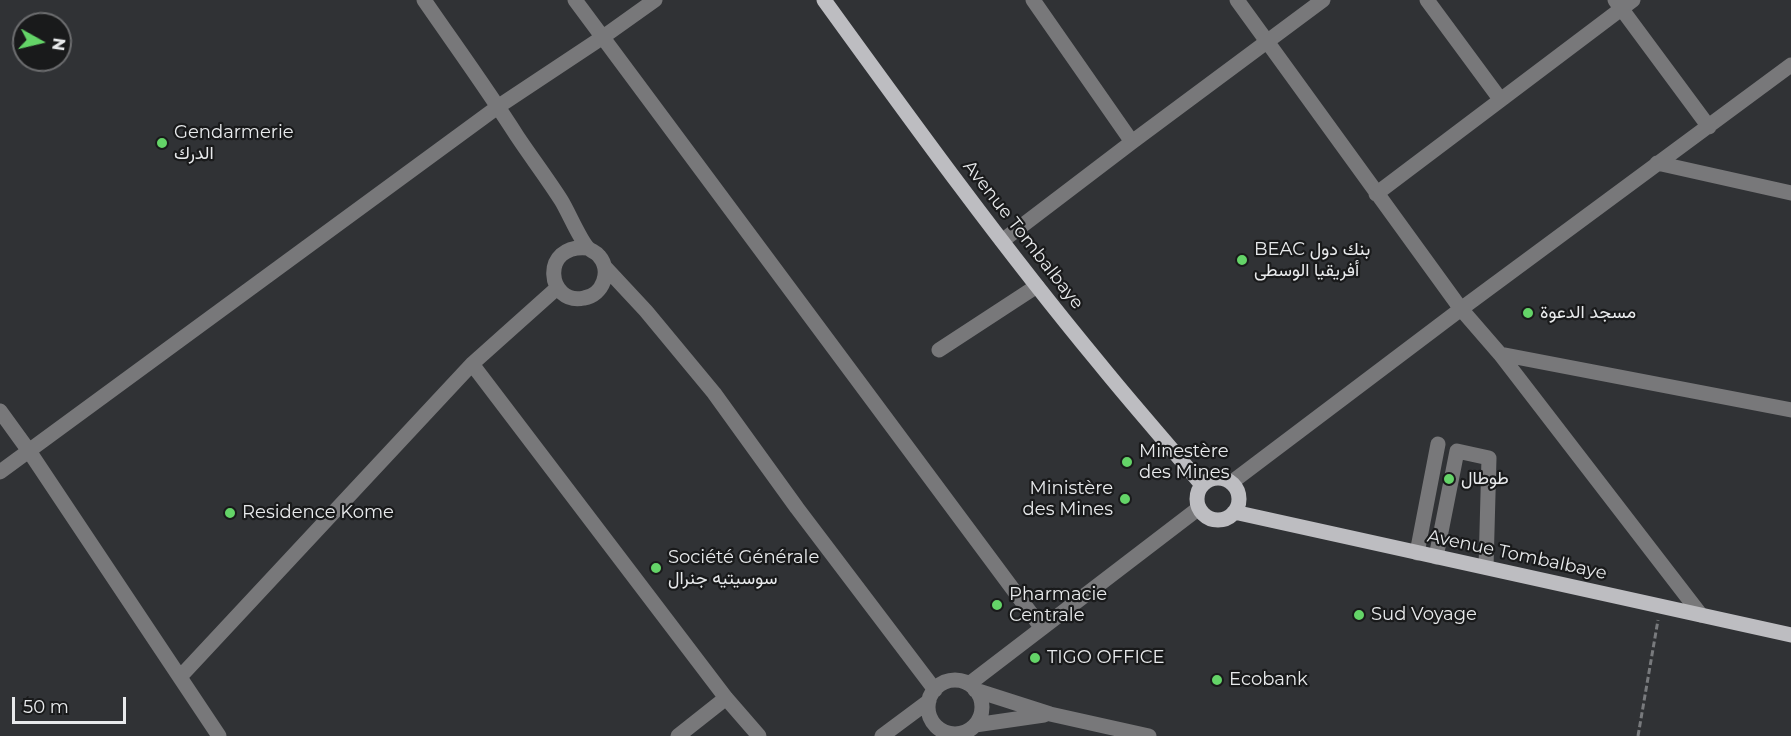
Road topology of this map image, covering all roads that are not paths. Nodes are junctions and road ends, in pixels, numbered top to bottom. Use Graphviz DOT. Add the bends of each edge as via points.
graph roads {
  1 [pos="424,0"];
  2 [pos="575,0"];
  3 [pos="655,0"];
  4 [pos="824,0"];
  5 [pos="1033,0"];
  6 [pos="1237,0"];
  7 [pos="1323,0"];
  8 [pos="1426,0"];
  9 [pos="1623,3"];
  10 [pos="603,37"];
  11 [pos="1267,43"];
  12 [pos="1791,65"];
  13 [pos="1500,99"];
  14 [pos="499,106"];
  15 [pos="1709,127"];
  16 [pos="1132,142"];
  17 [pos="1657,163"];
  18 [pos="1791,193"];
  19 [pos="1376,194"];
  20 [pos="1002,241"];
  21 [pos="588,248"];
  22 [pos="605,267"];
  23 [pos="1037,286"];
  24 [pos="557,288"];
  25 [pos="1461,309"];
  26 [pos="939,350"];
  27 [pos="1500,354"];
  28 [pos="472,364"];
  29 [pos="1791,410"];
  30 [pos="0,411"];
  31 [pos="1438,444"];
  32 [pos="29,451"];
  33 [pos="1434,466"];
  34 [pos="1453,470"];
  35 [pos="0,471"];
  36 [pos="1232,482"];
  37 [pos="1202,485"];
  38 [pos="1199,508"];
  39 [pos="1234,512"];
  40 [pos="1424,513"];
  41 [pos="1444,517"];
  42 [pos="1417,553"];
  43 [pos="1436,557"];
  44 [pos="1486,567"];
  45 [pos="1701,615"];
  46 [pos="1041,627"];
  47 [pos="1791,635"];
  48 [pos="180,677"];
  49 [pos="972,687"];
  50 [pos="932,695"];
  51 [pos="726,698"];
  52 [pos="1050,714"];
  53 [pos="966,731"];
  54 [pos="219,736"];
  55 [pos="678,736"];
  56 [pos="759,736"];
  57 [pos="882,736"];
  58 [pos="1149,736"];
  1 -- 14 [label="street"];
  2 -- 10 [label="street"];
  3 -- 10 [label="street"];
  4 -- 20 [label="main road, Avenue Tombalbaye"];
  5 -- 16 [label="street"];
  6 -- 11 [label="street"];
  7 -- 11 [label="street"];
  8 -- 13 [label="street"];
  9 -- 13 [label="street"];
  9 -- 15 [label="street"];
  10 -- 14 [label="street"];
  10 -- 46 [label="street"];
  11 -- 16 [label="street"];
  11 -- 19 [label="street"];
  12 -- 15 [label="street"];
  13 -- 19 [label="street"];
  14 -- 21 [label="street"];
  14 -- 32 [label="street"];
  15 -- 17 [label="street"];
  16 -- 20 [label="street"];
  17 -- 18 [label="street"];
  17 -- 25 [label="street"];
  19 -- 25 [label="street"];
  20 -- 23 [label="main road, Avenue Tombalbaye"];
  21 -- 22 [label="street" via="599,255"];
  21 -- 24 [label="street" via="564,251 556,260 553,272"];
  22 -- 24 [label="street" via="603,283 587,298 571,298"];
  22 -- 50 [label="street" via="714,393"];
  23 -- 26 [label="street"];
  23 -- 37 [label="main road, Avenue Tombalbaye"];
  24 -- 28 [label="street"];
  25 -- 27 [label="street"];
  25 -- 36 [label="street"];
  27 -- 29 [label="street"];
  27 -- 45 [label="street"];
  28 -- 48 [label="street"];
  28 -- 51 [label="street"];
  30 -- 32 [label="street"];
  31 -- 33 [label="street"];
  32 -- 35 [label="street"];
  32 -- 48 [label="street"];
  33 -- 34 [label="street"];
  33 -- 40 [label="street"];
  34 -- 41 [label="street"];
  34 -- 44 [label="street" via="1457,451 1489,458"];
  36 -- 37 [label="main road" via="1216,477"];
  36 -- 39 [label="main road" via="1239,497"];
  37 -- 38 [label="main road" via="1198,492"];
  38 -- 39 [label="main road" via="1216,520"];
  38 -- 46 [label="street"];
  39 -- 42 [label="main road, Avenue Tombalbaye"];
  40 -- 41 [label="street"];
  40 -- 42 [label="street"];
  41 -- 43 [label="street"];
  42 -- 43 [label="main road, Avenue Tombalbaye"];
  43 -- 44 [label="main road, Avenue Tombalbaye"];
  44 -- 45 [label="main road, Avenue Tombalbaye"];
  45 -- 47 [label="main road, Avenue Tombalbaye"];
  46 -- 49 [label="street"];
  48 -- 54 [label="street"];
  49 -- 50 [label="street" via="951,681"];
  49 -- 52 [label="street"];
  49 -- 53 [label="street" via="981,711"];
  50 -- 53 [label="street" via="928,712 933,723 952,734"];
  50 -- 57 [label="street"];
  51 -- 55 [label="street"];
  51 -- 56 [label="street"];
  52 -- 53 [label="street"];
  52 -- 58 [label="street"];
}
